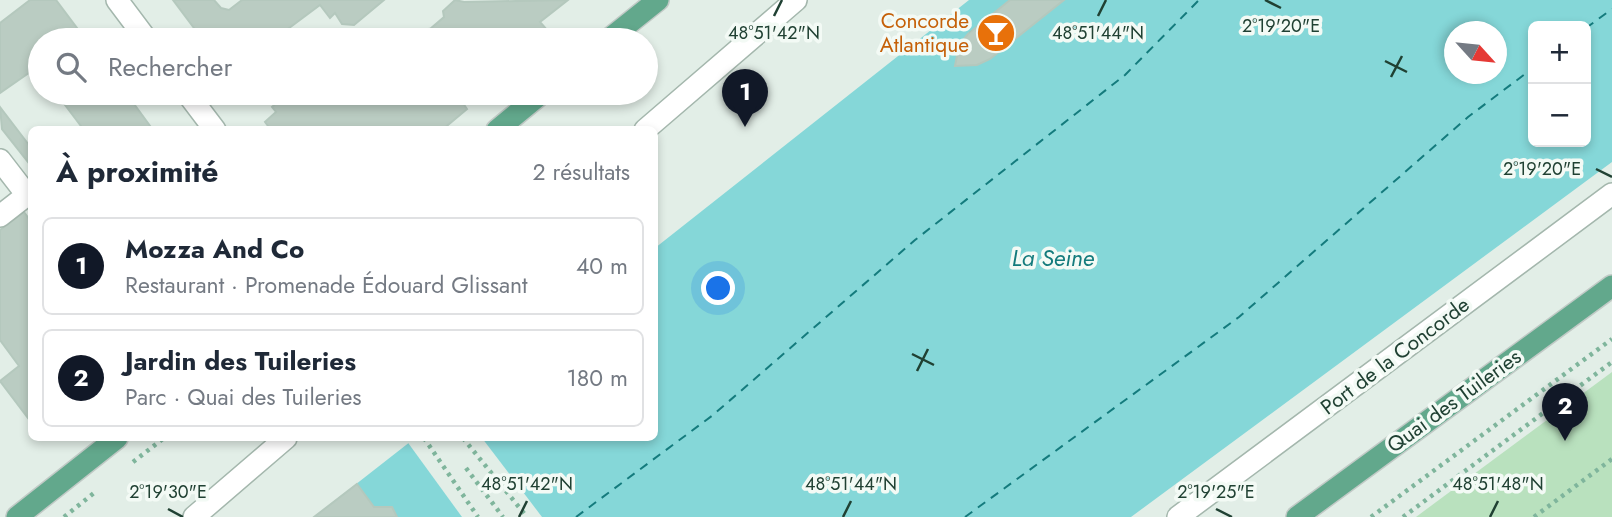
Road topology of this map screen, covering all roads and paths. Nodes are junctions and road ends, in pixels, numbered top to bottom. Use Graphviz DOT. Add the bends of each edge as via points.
graph roads {
  1 [pos="117,0"];
  2 [pos="658,0"];
  3 [pos="796,0"];
  4 [pos="955,11"];
  5 [pos="138,28"];
  6 [pos="623,28"];
  7 [pos="971,31"];
  8 [pos="196,105"];
  9 [pos="527,105"];
  10 [pos="212,126"];
  11 [pos="502,126"];
  12 [pos="651,126"];
  13 [pos="0,160"];
  14 [pos="1612,194"];
  15 [pos="0,216"];
  16 [pos="1612,286"];
  17 [pos="1612,339"];
  18 [pos="1612,362"];
  19 [pos="113,441"];
  20 [pos="283,441"];
  21 [pos="426,441"];
  22 [pos="465,441"];
  23 [pos="1612,459"];
  24 [pos="466,468"];
  25 [pos="18,517"];
  26 [pos="194,517"];
  27 [pos="478,517"];
  28 [pos="503,517"];
  29 [pos="527,517"];
  30 [pos="1178,517"];
  31 [pos="1297,517"];
  32 [pos="1371,517"];
  33 [pos="1403,517"];
  34 [pos="1534,517"];
  1 -- 5 [label="street"];
  2 -- 6 [label="main road"];
  3 -- 12 [label="street"];
  4 -- 7 [label="path"];
  8 -- 10 [label="street"];
  9 -- 11 [label="main road"];
  13 -- 15 [label="street" via="27,195"];
  14 -- 30 [label="street, Port de la Concorde"];
  16 -- 31 [label="main road, Quai des Tuileries"];
  17 -- 32 [label="path, Quai des Tuileries"];
  18 -- 33 [label="path"];
  19 -- 25 [label="main road"];
  20 -- 26 [label="street"];
  21 -- 27 [label="path"];
  22 -- 29 [label="path"];
  23 -- 34 [label="path"];
  24 -- 28 [label="path"];
}
